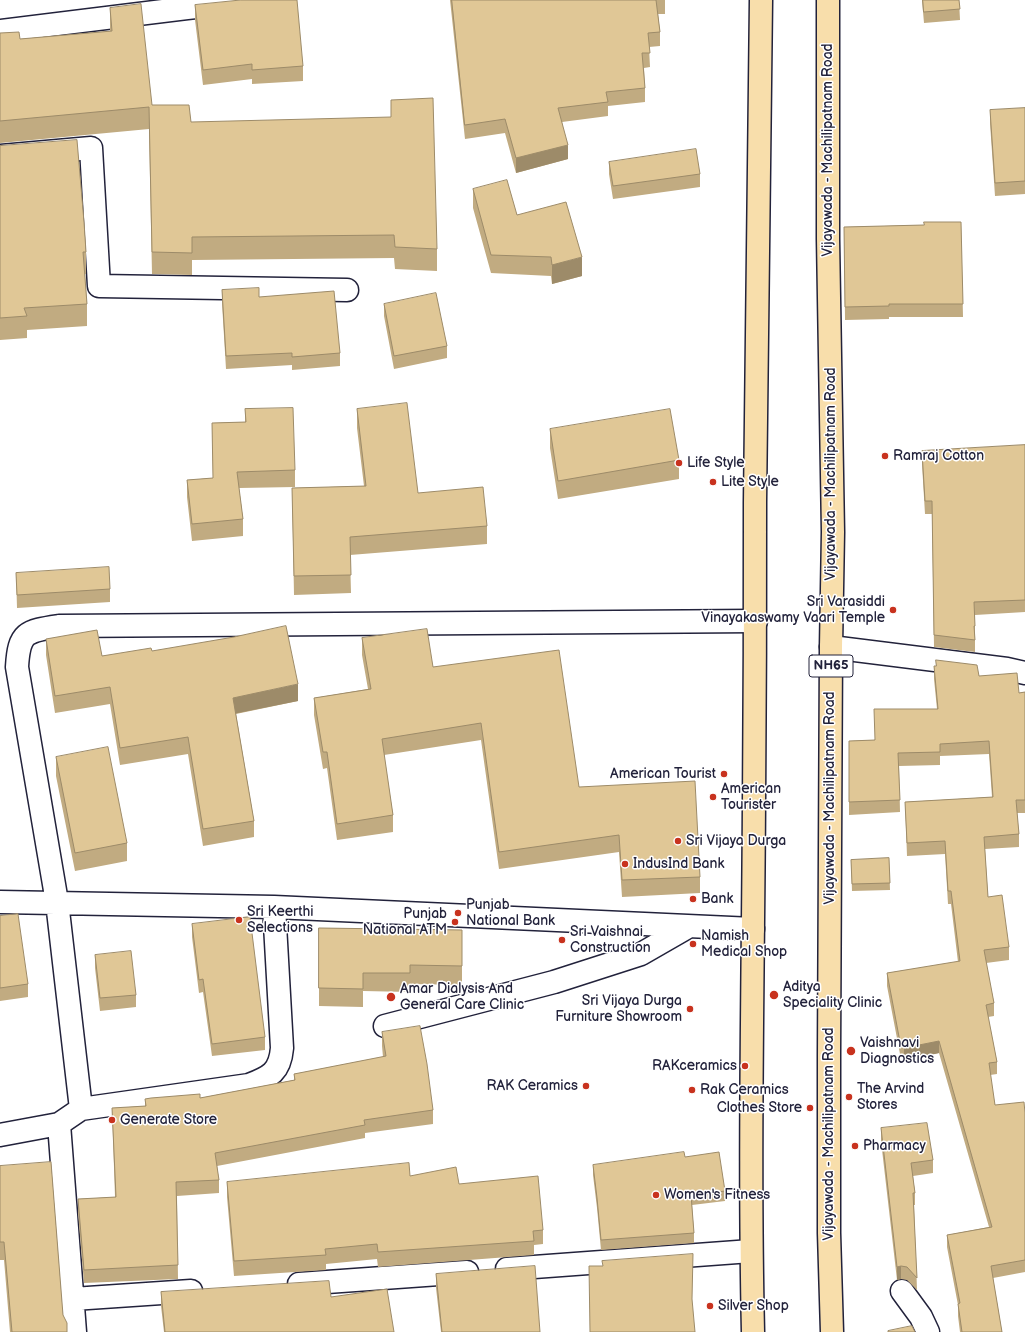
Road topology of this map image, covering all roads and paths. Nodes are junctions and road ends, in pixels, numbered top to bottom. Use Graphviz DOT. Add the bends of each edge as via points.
graph roads {
  1 [pos="258,0"];
  2 [pos="761,0"];
  3 [pos="828,0"];
  4 [pos="187,4"];
  5 [pos="0,31"];
  6 [pos="0,156"];
  7 [pos="347,290"];
  8 [pos="756,620"];
  9 [pos="831,647"];
  10 [pos="9,668"];
  11 [pos="1025,673"];
  12 [pos="0,902"];
  13 [pos="57,902"];
  14 [pos="274,907"];
  15 [pos="688,927"];
  16 [pos="753,929"];
  17 [pos="385,1026"];
  18 [pos="81,1109"];
  19 [pos="59,1124"];
  20 [pos="0,1135"];
  21 [pos="751,1251"];
  22 [pos="278,1285"];
  23 [pos="207,1290"];
  24 [pos="902,1291"];
  25 [pos="73,1299"];
  26 [pos="75,1332"];
  27 [pos="753,1332"];
  28 [pos="832,1332"];
  29 [pos="928,1332"];
  1 -- 4 [label="street"];
  2 -- 8 [label="highway"];
  3 -- 9 [label="highway, Vijayawada - Machilipatnam Road / NH65" via="828,239 833,532"];
  4 -- 5 [label="street"];
  6 -- 7 [label="street" via="91,148 99,286"];
  8 -- 10 [label="street" via="59,626 35,630 24,637"];
  8 -- 16 [label="highway"];
  9 -- 11 [label="street"];
  9 -- 28 [label="highway, Vijayawada - Machilipatnam Road / NH65" via="829,1069"];
  10 -- 13 [label="street"];
  12 -- 13 [label="street"];
  13 -- 14 [label="street"];
  13 -- 18 [label="street"];
  14 -- 15 [label="street"];
  14 -- 18 [label="street" via="282,1048 281,1060 276,1069 266,1078 249,1085"];
  15 -- 16 [label="street"];
  15 -- 17 [label="street" via="641,954 554,982"];
  16 -- 21 [label="highway"];
  18 -- 19 [label="street"];
  19 -- 20 [label="street"];
  19 -- 25 [label="street"];
  21 -- 22 [label="street"];
  21 -- 27 [label="highway"];
  23 -- 25 [label="street"];
  24 -- 29 [label="street" via="921,1317"];
  25 -- 26 [label="street"];
}
